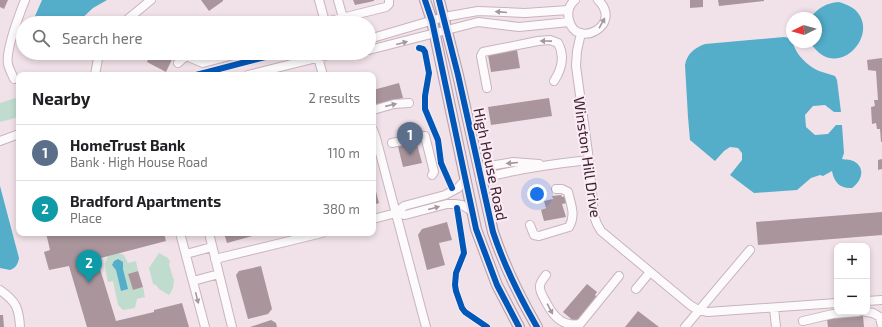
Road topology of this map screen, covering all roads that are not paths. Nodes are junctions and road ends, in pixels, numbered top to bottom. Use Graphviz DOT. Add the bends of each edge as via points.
graph roads {
  1 [pos="25,0"];
  2 [pos="151,0"];
  3 [pos="319,0"];
  4 [pos="338,0"];
  5 [pos="389,0"];
  6 [pos="425,0"];
  7 [pos="439,0"];
  8 [pos="575,0"];
  9 [pos="598,0"];
  10 [pos="568,10"];
  11 [pos="18,16"];
  12 [pos="132,16"];
  13 [pos="322,16"];
  14 [pos="342,16"];
  15 [pos="351,16"];
  16 [pos="444,17"];
  17 [pos="432,21"];
  18 [pos="569,22"];
  19 [pos="16,23"];
  20 [pos="447,30"];
  21 [pos="434,33"];
  22 [pos="581,33"];
  23 [pos="376,37"];
  24 [pos="376,48"];
  25 [pos="98,60"];
  26 [pos="181,60"];
  27 [pos="196,60"];
  28 [pos="214,60"];
  29 [pos="303,60"];
  30 [pos="319,60"];
  31 [pos="178,63"];
  32 [pos="96,72"];
  33 [pos="259,72"];
  34 [pos="321,72"];
  35 [pos="14,79"];
  36 [pos="554,81"];
  37 [pos="487,88"];
  38 [pos="409,103"];
  39 [pos="376,109"];
  40 [pos="16,135"];
  41 [pos="376,138"];
  42 [pos="0,141"];
  43 [pos="392,143"];
  44 [pos="589,160"];
  45 [pos="546,164"];
  46 [pos="478,168"];
  47 [pos="432,176"];
  48 [pos="480,179"];
  49 [pos="465,180"];
  50 [pos="559,189"];
  51 [pos="472,211"];
  52 [pos="396,213"];
  53 [pos="376,218"];
  54 [pos="530,225"];
  55 [pos="181,236"];
  56 [pos="210,236"];
  57 [pos="310,236"];
  58 [pos="212,247"];
  59 [pos="750,250"];
  60 [pos="186,254"];
  61 [pos="215,260"];
  62 [pos="650,272"];
  63 [pos="219,274"];
  64 [pos="546,275"];
  65 [pos="619,276"];
  66 [pos="193,281"];
  67 [pos="636,289"];
  68 [pos="0,290"];
  69 [pos="882,300"];
  70 [pos="870,301"];
  71 [pos="834,303"];
  72 [pos="774,308"];
  73 [pos="698,310"];
  74 [pos="870,313"];
  75 [pos="834,314"];
  76 [pos="803,321"];
  77 [pos="20,327"];
  78 [pos="205,327"];
  79 [pos="232,327"];
  80 [pos="426,327"];
  81 [pos="519,327"];
  82 [pos="536,327"];
  83 [pos="685,327"];
  84 [pos="776,327"];
  85 [pos="882,327"];
  1 -- 11 [label="street"];
  2 -- 12 [label="street"];
  3 -- 13 [label="street"];
  4 -- 14 [label="street"];
  5 -- 15 [label="street" via="386,7"];
  6 -- 17 [label="main road, High House Road"];
  7 -- 16 [label="main road, High House Road"];
  8 -- 10 [label="street"];
  22 -- 9 [label="street, one-way" via="596,31 604,24 605,9"];
  10 -- 16 [label="street, one-way" via="525,13 478,11"];
  10 -- 18 [label="street"];
  16 -- 17 [label="street"];
  16 -- 20 [label="main road, High House Road"];
  17 -- 21 [label="main road, High House Road"];
  17 -- 23 [label="street"];
  18 -- 20 [label="street" via="519,26 478,22"];
  18 -- 22 [label="street"];
  19 -- 35 [label="street" via="8,64"];
  20 -- 21 [label="street"];
  20 -- 46 [label="main road, High House Road"];
  24 -- 21 [label="street, one-way"];
  21 -- 49 [label="main road, High House Road"];
  22 -- 44 [label="street, Winston Hill Drive" via="576,66"];
  25 -- 32 [label="street"];
  26 -- 31 [label="street"];
  27 -- 28 [label="street" via="203,63"];
  29 -- 33 [label="street"];
  30 -- 34 [label="street"];
  36 -- 37 [label="street, one-way" via="560,72 562,49 558,43 550,40 538,41 484,52 481,56"];
  39 -- 38 [label="street, one-way"];
  40 -- 42 [label="street"];
  41 -- 52 [label="street"];
  43 -- 47 [label="street" via="425,136 434,172"];
  44 -- 45 [label="street"];
  44 -- 62 [label="street, Winston Hill Drive" via="597,224 601,231"];
  45 -- 46 [label="street, one-way" via="513,162"];
  45 -- 48 [label="street"];
  46 -- 48 [label="main road, High House Road"];
  48 -- 82 [label="main road, High House Road" via="500,254"];
  49 -- 51 [label="main road, High House Road"];
  49 -- 52 [label="street" via="453,192 404,206"];
  50 -- 54 [label="street" via="572,223 569,228 539,236 534,235"];
  52 -- 51 [label="street, one-way" via="405,215 447,204 462,205"];
  51 -- 81 [label="main road, High House Road" via="490,270 504,302"];
  52 -- 53 [label="street"];
  52 -- 80 [label="street"];
  55 -- 60 [label="street"];
  56 -- 58 [label="street"];
  57 -- 61 [label="street"];
  58 -- 60 [label="street"];
  58 -- 61 [label="street"];
  59 -- 73 [label="street"];
  60 -- 66 [label="street"];
  61 -- 63 [label="street"];
  62 -- 67 [label="street"];
  62 -- 73 [label="street, Winston Hill Drive"];
  63 -- 66 [label="street"];
  63 -- 79 [label="street"];
  64 -- 65 [label="street, one-way" via="540,282 540,292 558,322 566,326 580,324"];
  66 -- 78 [label="street, one-way"];
  68 -- 77 [label="street" via="10,297 18,308"];
  69 -- 70 [label="street"];
  71 -- 72 [label="street"];
  72 -- 73 [label="street" via="708,312"];
  72 -- 84 [label="street"];
  73 -- 83 [label="street"];
  74 -- 85 [label="street" via="880,317"];
  75 -- 76 [label="street"];
}
